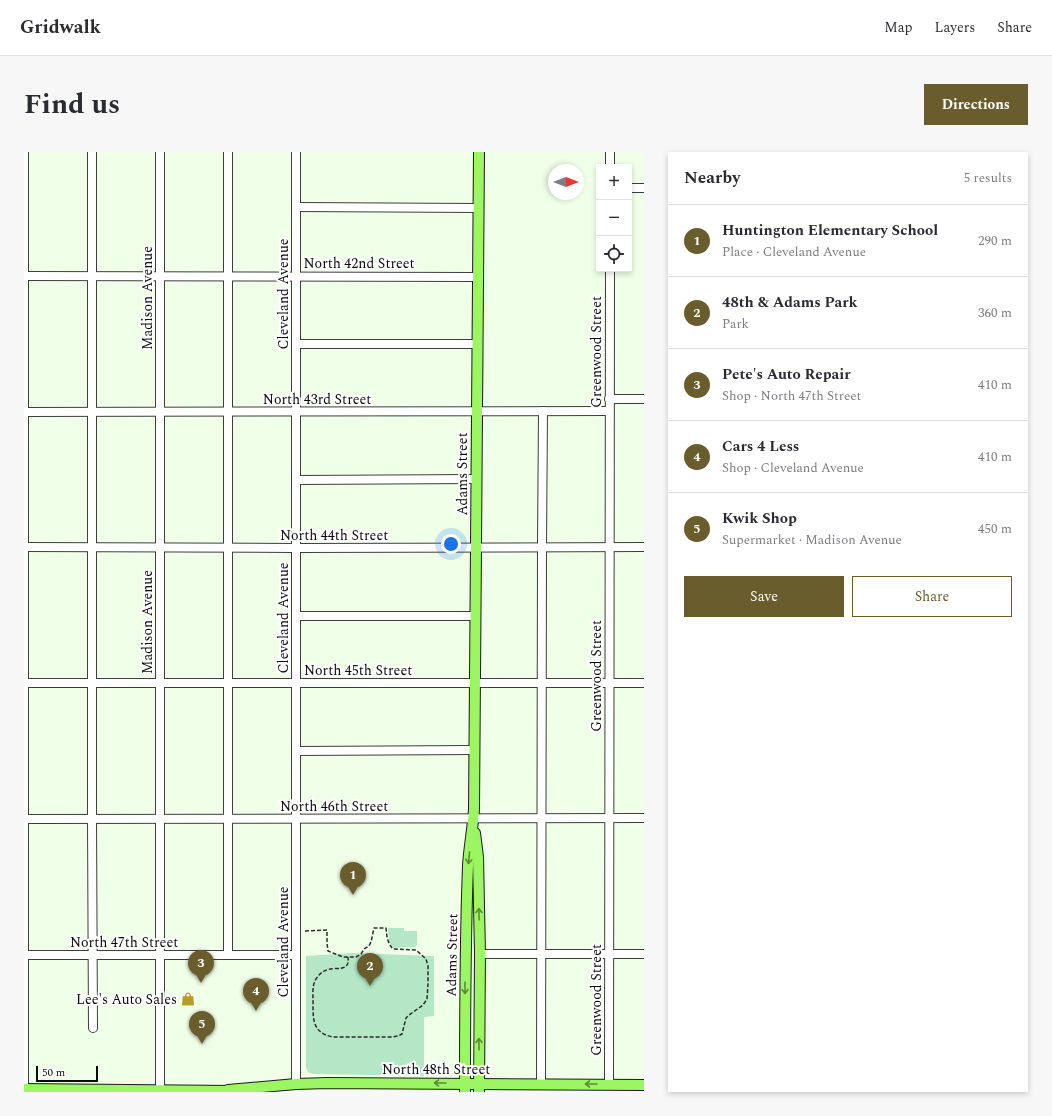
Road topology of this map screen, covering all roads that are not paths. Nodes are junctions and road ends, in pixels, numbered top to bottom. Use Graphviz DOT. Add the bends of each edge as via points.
graph roads {
  1 [pos="24,152"];
  2 [pos="92,152"];
  3 [pos="160,152"];
  4 [pos="228,152"];
  5 [pos="296,152"];
  6 [pos="479,152"];
  7 [pos="610,152"];
  8 [pos="610,164"];
  9 [pos="632,188"];
  10 [pos="644,188"];
  11 [pos="296,207"];
  12 [pos="478,208"];
  13 [pos="610,272"];
  14 [pos="24,276"];
  15 [pos="92,276"];
  16 [pos="160,276"];
  17 [pos="228,276"];
  18 [pos="296,276"];
  19 [pos="478,277"];
  20 [pos="296,344"];
  21 [pos="477,344"];
  22 [pos="644,398"];
  23 [pos="609,399"];
  24 [pos="543,411"];
  25 [pos="609,411"];
  26 [pos="24,412"];
  27 [pos="92,412"];
  28 [pos="160,412"];
  29 [pos="228,412"];
  30 [pos="296,412"];
  31 [pos="477,412"];
  32 [pos="476,479"];
  33 [pos="296,480"];
  34 [pos="24,547"];
  35 [pos="542,547"];
  36 [pos="610,547"];
  37 [pos="644,547"];
  38 [pos="92,548"];
  39 [pos="160,548"];
  40 [pos="228,548"];
  41 [pos="296,548"];
  42 [pos="476,548"];
  43 [pos="296,616"];
  44 [pos="475,616"];
  45 [pos="542,682"];
  46 [pos="24,683"];
  47 [pos="92,683"];
  48 [pos="160,683"];
  49 [pos="228,683"];
  50 [pos="296,683"];
  51 [pos="475,683"];
  52 [pos="609,683"];
  53 [pos="644,683"];
  54 [pos="474,750"];
  55 [pos="296,751"];
  56 [pos="542,818"];
  57 [pos="609,818"];
  58 [pos="644,818"];
  59 [pos="24,819"];
  60 [pos="92,819"];
  61 [pos="160,819"];
  62 [pos="228,819"];
  63 [pos="296,819"];
  64 [pos="474,819"];
  65 [pos="480,954"];
  66 [pos="542,954"];
  67 [pos="609,954"];
  68 [pos="644,954"];
  69 [pos="24,955"];
  70 [pos="93,955"];
  71 [pos="160,955"];
  72 [pos="228,955"];
  73 [pos="296,955"];
  74 [pos="93,1028"];
  75 [pos="296,1084"];
  76 [pos="541,1084"];
  77 [pos="609,1084"];
  78 [pos="644,1085"];
  79 [pos="465,1088"];
  80 [pos="479,1088"];
  81 [pos="24,1089"];
  82 [pos="160,1091"];
  83 [pos="228,1091"];
  84 [pos="24,1092"];
  85 [pos="244,1092"];
  1 -- 14 [label="street"];
  2 -- 15 [label="street"];
  3 -- 16 [label="street, Madison Avenue"];
  4 -- 17 [label="street"];
  5 -- 11 [label="street, Cleveland Avenue"];
  6 -- 12 [label="main road, Adams Street"];
  7 -- 8 [label="street"];
  9 -- 10 [label="street"];
  11 -- 12 [label="street"];
  11 -- 18 [label="street, Cleveland Avenue"];
  12 -- 19 [label="main road, Adams Street"];
  13 -- 23 [label="street, Greenwood Street"];
  14 -- 15 [label="street, North 42nd Street"];
  14 -- 26 [label="street"];
  15 -- 16 [label="street, North 42nd Street"];
  15 -- 27 [label="street"];
  16 -- 17 [label="street, North 42nd Street"];
  16 -- 28 [label="street, Madison Avenue"];
  17 -- 18 [label="street, North 42nd Street"];
  17 -- 29 [label="street"];
  18 -- 19 [label="street, North 42nd Street"];
  18 -- 20 [label="street, Cleveland Avenue"];
  19 -- 21 [label="main road, Adams Street"];
  20 -- 21 [label="street"];
  20 -- 30 [label="street, Cleveland Avenue"];
  21 -- 31 [label="main road, Adams Street"];
  22 -- 23 [label="street"];
  23 -- 25 [label="street, Greenwood Street"];
  24 -- 25 [label="street, North 43rd Street"];
  24 -- 31 [label="street, North 43rd Street"];
  24 -- 35 [label="street"];
  25 -- 36 [label="street, Greenwood Street"];
  26 -- 27 [label="street, North 43rd Street"];
  26 -- 34 [label="street"];
  27 -- 28 [label="street, North 43rd Street"];
  27 -- 38 [label="street"];
  28 -- 29 [label="street, North 43rd Street"];
  28 -- 39 [label="street, Madison Avenue"];
  29 -- 30 [label="street, North 43rd Street"];
  29 -- 40 [label="street"];
  30 -- 31 [label="street, North 43rd Street"];
  30 -- 33 [label="street, Cleveland Avenue"];
  31 -- 32 [label="main road, Adams Street"];
  32 -- 33 [label="street"];
  32 -- 42 [label="main road, Adams Street"];
  33 -- 41 [label="street, Cleveland Avenue"];
  34 -- 38 [label="street, North 44th Street"];
  34 -- 46 [label="street"];
  35 -- 36 [label="street, North 44th Street"];
  35 -- 42 [label="street, North 44th Street"];
  35 -- 45 [label="street"];
  36 -- 37 [label="street, North 44th Street"];
  36 -- 52 [label="street, Greenwood Street"];
  38 -- 39 [label="street, North 44th Street"];
  38 -- 47 [label="street"];
  39 -- 40 [label="street, North 44th Street"];
  39 -- 48 [label="street, Madison Avenue"];
  40 -- 41 [label="street, North 44th Street"];
  40 -- 49 [label="street"];
  41 -- 42 [label="street, North 44th Street"];
  41 -- 43 [label="street, Cleveland Avenue"];
  42 -- 44 [label="main road, Adams Street"];
  43 -- 44 [label="street"];
  43 -- 50 [label="street, Cleveland Avenue"];
  44 -- 51 [label="main road, Adams Street"];
  45 -- 51 [label="street, North 45th Street"];
  45 -- 52 [label="street, North 45th Street"];
  45 -- 56 [label="street"];
  46 -- 47 [label="street, North 45th Street"];
  46 -- 59 [label="street"];
  47 -- 48 [label="street, North 45th Street"];
  47 -- 60 [label="street"];
  48 -- 49 [label="street, North 45th Street"];
  48 -- 61 [label="street, Madison Avenue"];
  49 -- 50 [label="street, North 45th Street"];
  49 -- 62 [label="street"];
  50 -- 51 [label="street, North 45th Street"];
  50 -- 55 [label="street, Cleveland Avenue"];
  51 -- 54 [label="main road, Adams Street"];
  52 -- 53 [label="street, North 45th Street"];
  52 -- 57 [label="street, Greenwood Street"];
  54 -- 55 [label="street"];
  54 -- 64 [label="main road, Adams Street"];
  55 -- 63 [label="street, Cleveland Avenue"];
  56 -- 57 [label="street, North 46th Street"];
  56 -- 64 [label="street, North 46th Street"];
  56 -- 66 [label="street"];
  57 -- 58 [label="street, North 46th Street"];
  57 -- 67 [label="street, Greenwood Street"];
  59 -- 60 [label="street, North 46th Street"];
  59 -- 69 [label="street"];
  60 -- 61 [label="street, North 46th Street"];
  60 -- 70 [label="street"];
  61 -- 62 [label="street, North 46th Street"];
  61 -- 71 [label="street, Madison Avenue"];
  62 -- 63 [label="street, North 46th Street"];
  62 -- 72 [label="street"];
  63 -- 64 [label="street, North 46th Street"];
  63 -- 73 [label="street, Cleveland Avenue"];
  65 -- 64 [label="main road, Adams Street, one-way" via="478,857"];
  64 -- 79 [label="main road, Adams Street, one-way" via="468,858"];
  65 -- 66 [label="street"];
  80 -- 65 [label="main road, Adams Street, one-way"];
  66 -- 67 [label="street"];
  66 -- 76 [label="street"];
  67 -- 68 [label="street"];
  67 -- 77 [label="street, Greenwood Street"];
  69 -- 70 [label="street, North 47th Street"];
  69 -- 81 [label="street"];
  70 -- 71 [label="street, North 47th Street"];
  70 -- 74 [label="street"];
  71 -- 72 [label="street, North 47th Street"];
  71 -- 82 [label="street, Madison Avenue"];
  72 -- 73 [label="street, North 47th Street"];
  73 -- 75 [label="street, Cleveland Avenue"];
  79 -- 75 [label="main road, North 48th Street, one-way"];
  75 -- 83 [label="main road, North 48th Street"];
  77 -- 76 [label="main road, North 48th Street, one-way"];
  76 -- 80 [label="main road, North 48th Street"];
  77 -- 78 [label="main road, North 48th Street"];
  79 -- 80 [label="main road, North 48th Street"];
  81 -- 82 [label="main road, North 48th Street"];
  81 -- 84 [label="street"];
  82 -- 83 [label="main road, North 48th Street"];
  83 -- 85 [label="main road, North 48th Street"];
}
